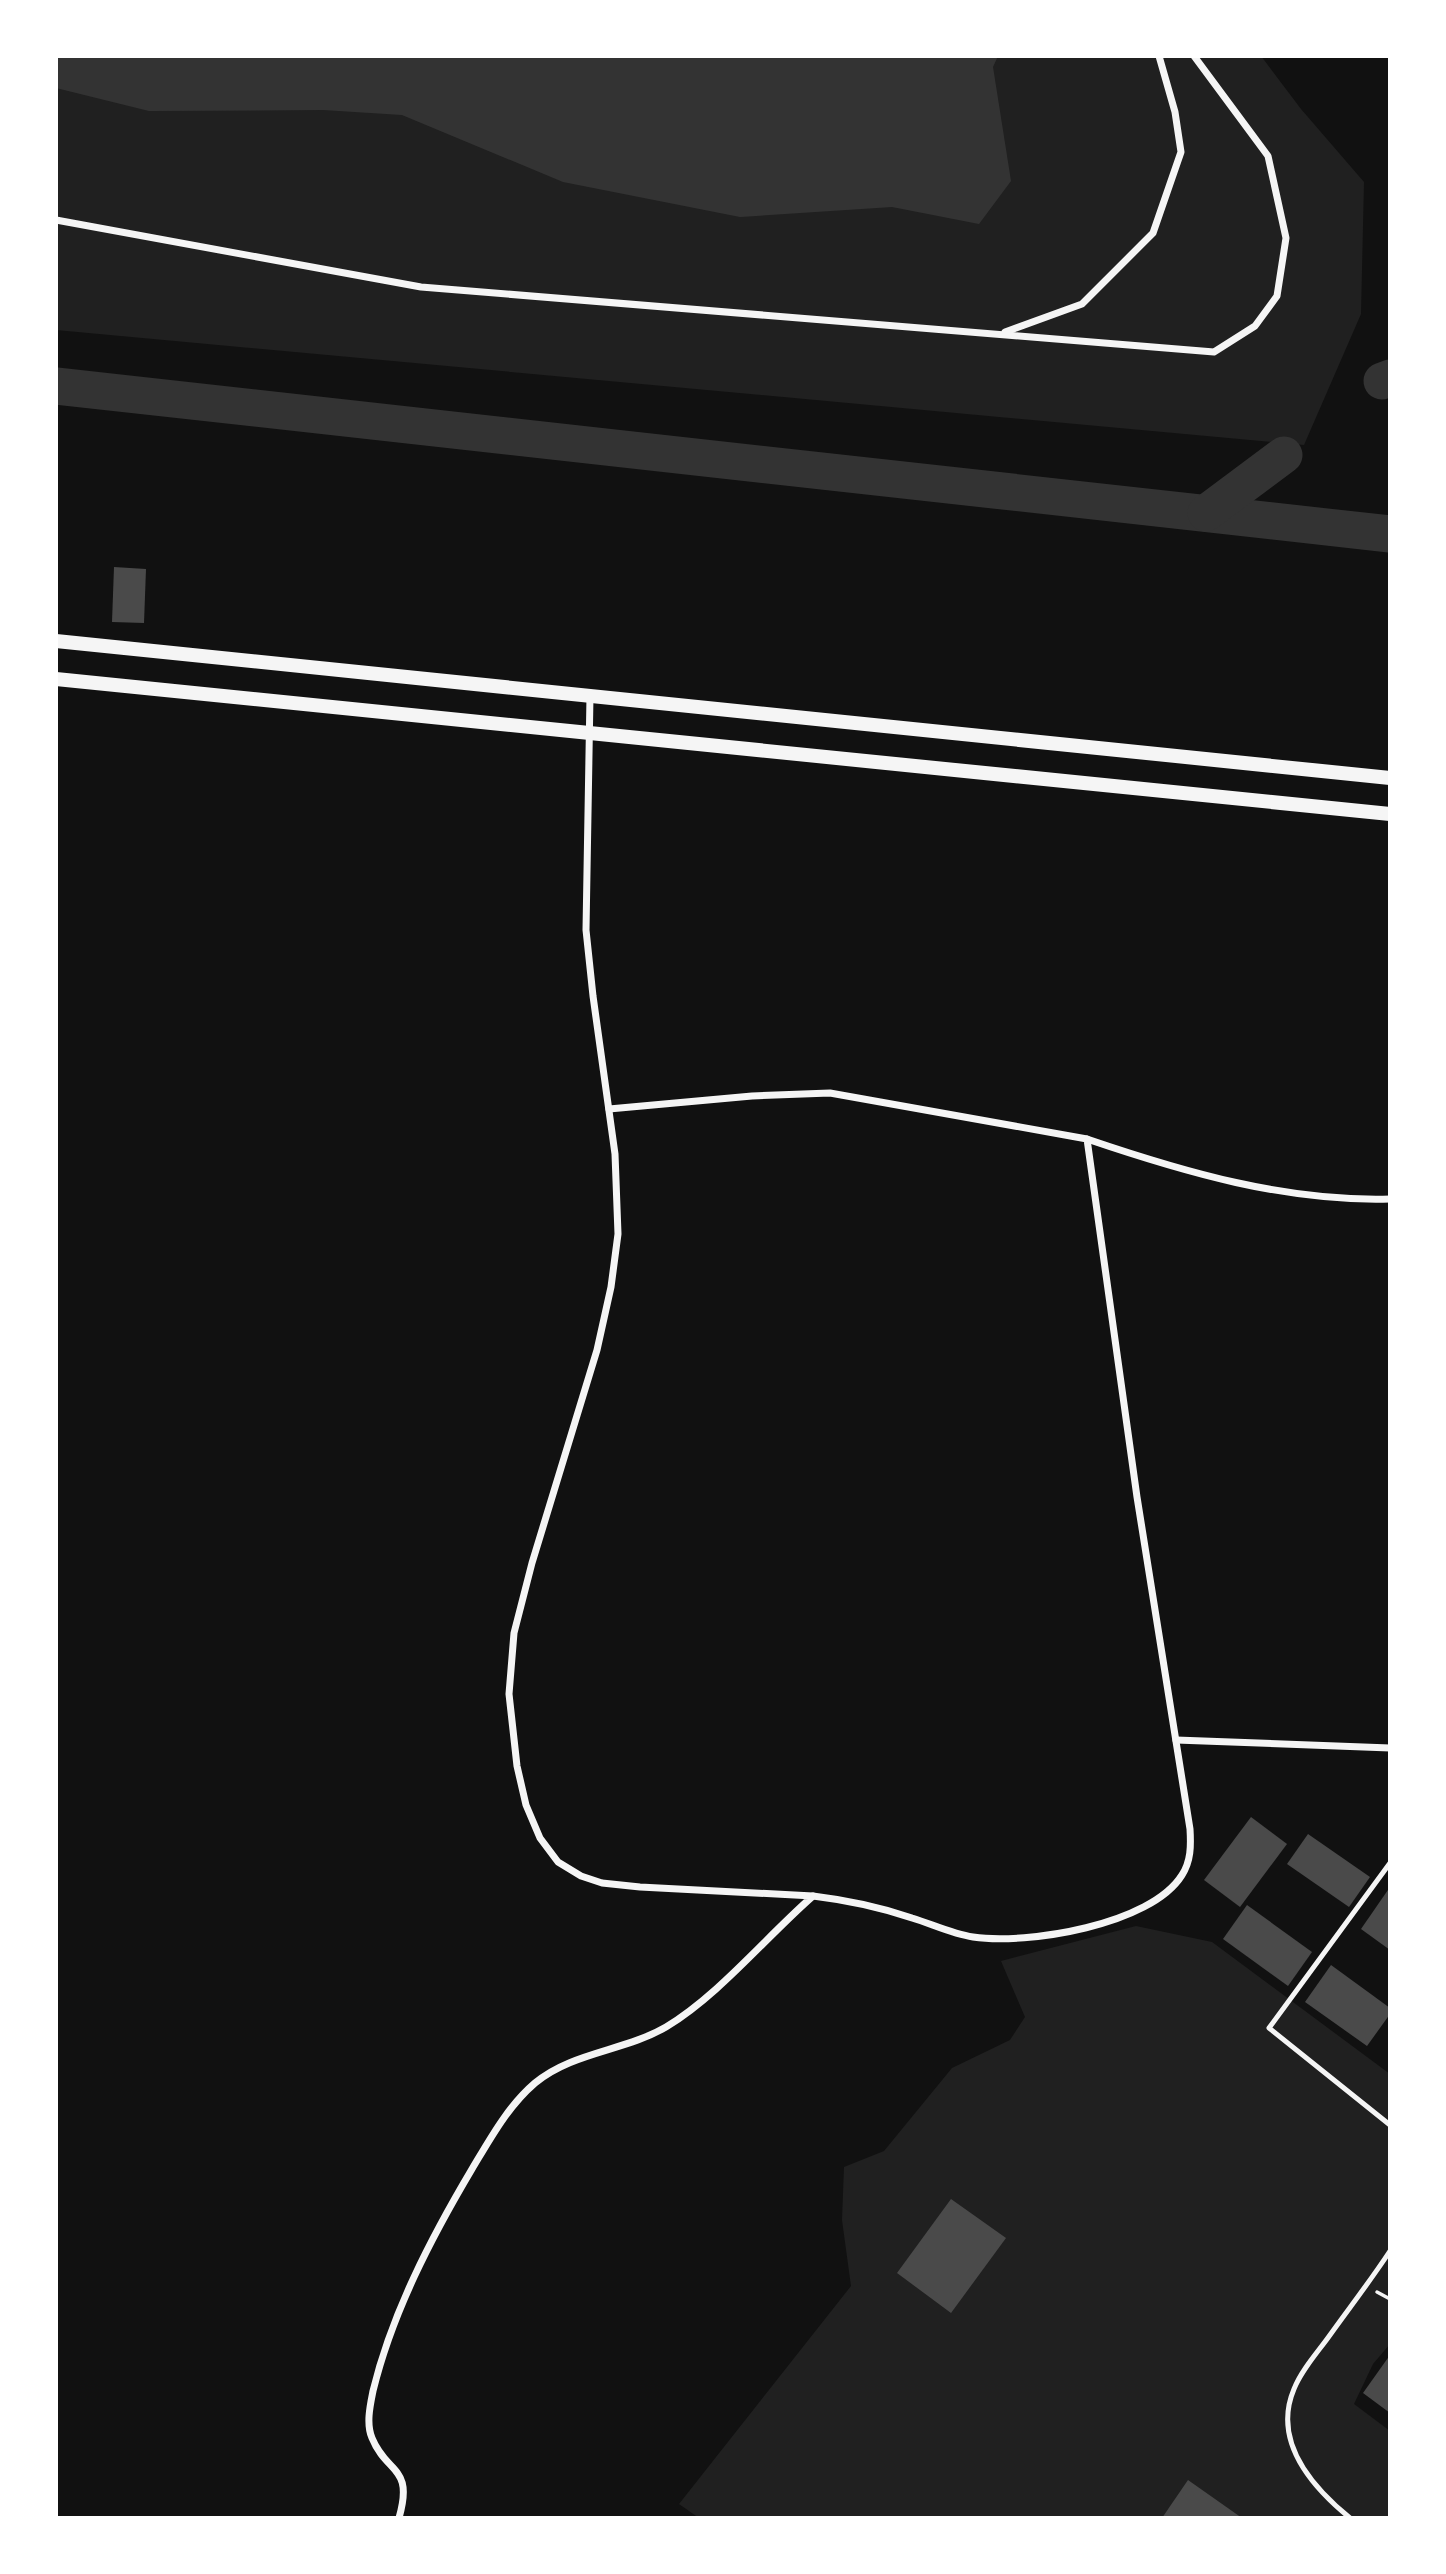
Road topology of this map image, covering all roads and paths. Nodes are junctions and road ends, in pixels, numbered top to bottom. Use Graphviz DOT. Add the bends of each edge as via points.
graph roads {
  1 [pos="1159,56"];
  2 [pos="1194,56"];
  3 [pos="56,220"];
  4 [pos="1001,333"];
  5 [pos="56,641"];
  6 [pos="56,679"];
  7 [pos="590,696"];
  8 [pos="589,733"];
  9 [pos="1390,778"];
  10 [pos="1390,814"];
  11 [pos="609,1109"];
  12 [pos="1087,1139"];
  13 [pos="1390,1199"];
  14 [pos="1176,1740"];
  15 [pos="1390,1748"];
  16 [pos="1390,1863"];
  17 [pos="813,1896"];
  18 [pos="1390,2125"];
  19 [pos="1390,2251"];
  20 [pos="399,2518"];
  21 [pos="1350,2518"];
  1 -- 4 [label="street" via="1181,152 1153,233 1082,304"];
  2 -- 4 [label="street" via="1268,156 1286,238 1277,296 1255,326 1214,352"];
  3 -- 4 [label="street" via="421,286"];
  5 -- 7 [label="main road"];
  6 -- 8 [label="main road"];
  7 -- 8 [label="street"];
  7 -- 9 [label="main road"];
  8 -- 10 [label="main road"];
  8 -- 11 [label="street" via="586,930"];
  11 -- 12 [label="street" via="830,1093"];
  11 -- 17 [label="street" via="618,1197 611,1287 597,1350 520,1605 510,1663 512,1727 522,1789 545,1844 558,1861 580,1876 640,1887"];
  12 -- 13 [label="street" via="1247,1185 1311,1196"];
  12 -- 14 [label="street"];
  14 -- 15 [label="street"];
  14 -- 17 [label="street" via="1190,1829 1188,1863 1171,1888 1141,1908 1084,1928 995,1940 958,1934 879,1908"];
  16 -- 18 [label="lane" via="1269,2028"];
  17 -- 20 [label="street" via="684,2015 648,2036 550,2073 524,2094 497,2129 422,2261 373,2389 371,2437 401,2477"];
  19 -- 21 [label="lane" via="1301,2376 1289,2405 1289,2433 1303,2470"];
}
